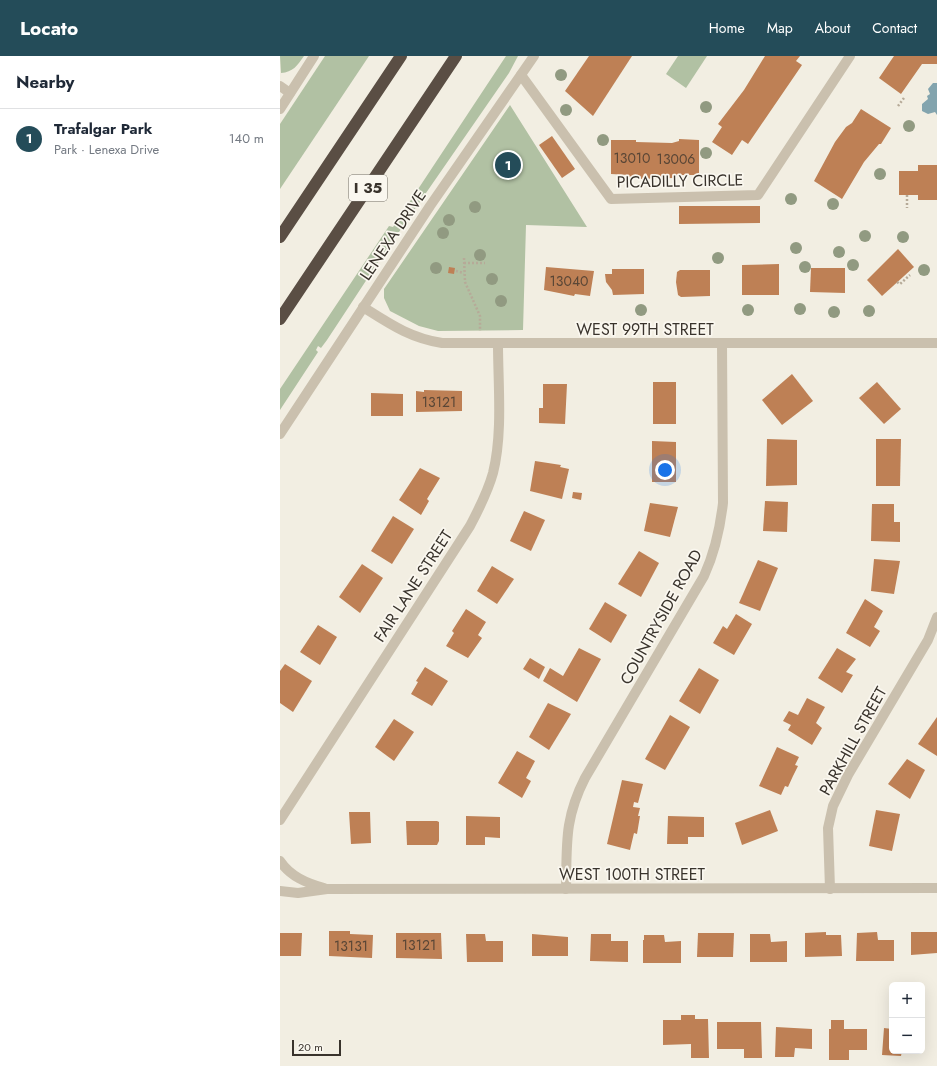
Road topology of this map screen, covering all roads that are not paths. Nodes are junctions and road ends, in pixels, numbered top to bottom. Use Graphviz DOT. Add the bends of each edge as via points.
graph roads {
  1 [pos="314,56"];
  2 [pos="401,56"];
  3 [pos="456,56"];
  4 [pos="534,56"];
  5 [pos="850,56"];
  6 [pos="521,75"];
  7 [pos="280,86"];
  8 [pos="290,93"];
  9 [pos="280,109"];
  10 [pos="280,237"];
  11 [pos="363,307"];
  12 [pos="280,319"];
  13 [pos="937,343"];
  14 [pos="498,344"];
  15 [pos="722,344"];
  16 [pos="280,434"];
  17 [pos="937,617"];
  18 [pos="280,820"];
  19 [pos="280,861"];
  20 [pos="830,888"];
  21 [pos="937,888"];
  22 [pos="328,889"];
  23 [pos="566,889"];
  24 [pos="280,891"];
  1 -- 8 [label="street"];
  2 -- 10 [label="highway, I 35"];
  3 -- 12 [label="highway, I 35"];
  4 -- 6 [label="street, LENEXA DRIVE"];
  5 -- 6 [label="street, PICADILLY CIRCLE" via="758,195 611,199"];
  6 -- 11 [label="street, LENEXA DRIVE"];
  7 -- 8 [label="street"];
  8 -- 9 [label="street"];
  11 -- 14 [label="street, WEST 99TH STREET" via="402,331 423,340"];
  11 -- 16 [label="street, LENEXA DRIVE"];
  13 -- 15 [label="street, WEST 99TH STREET"];
  14 -- 15 [label="street, WEST 99TH STREET"];
  14 -- 18 [label="street, FAIR LANE STREET" via="497,452 493,473 480,508"];
  15 -- 23 [label="street, COUNTRYSIDE ROAD" via="723,503 714,554 704,576 575,798 567,835"];
  17 -- 20 [label="street, PARKHILL STREET" via="928,640 833,806 828,828"];
  19 -- 22 [label="street, WEST 100TH STREET" via="285,868 309,884"];
  20 -- 21 [label="street, WEST 100TH STREET"];
  20 -- 23 [label="street, WEST 100TH STREET"];
  22 -- 23 [label="street, WEST 100TH STREET"];
  22 -- 24 [label="street, WEST 100TH STREET" via="298,893"];
}
